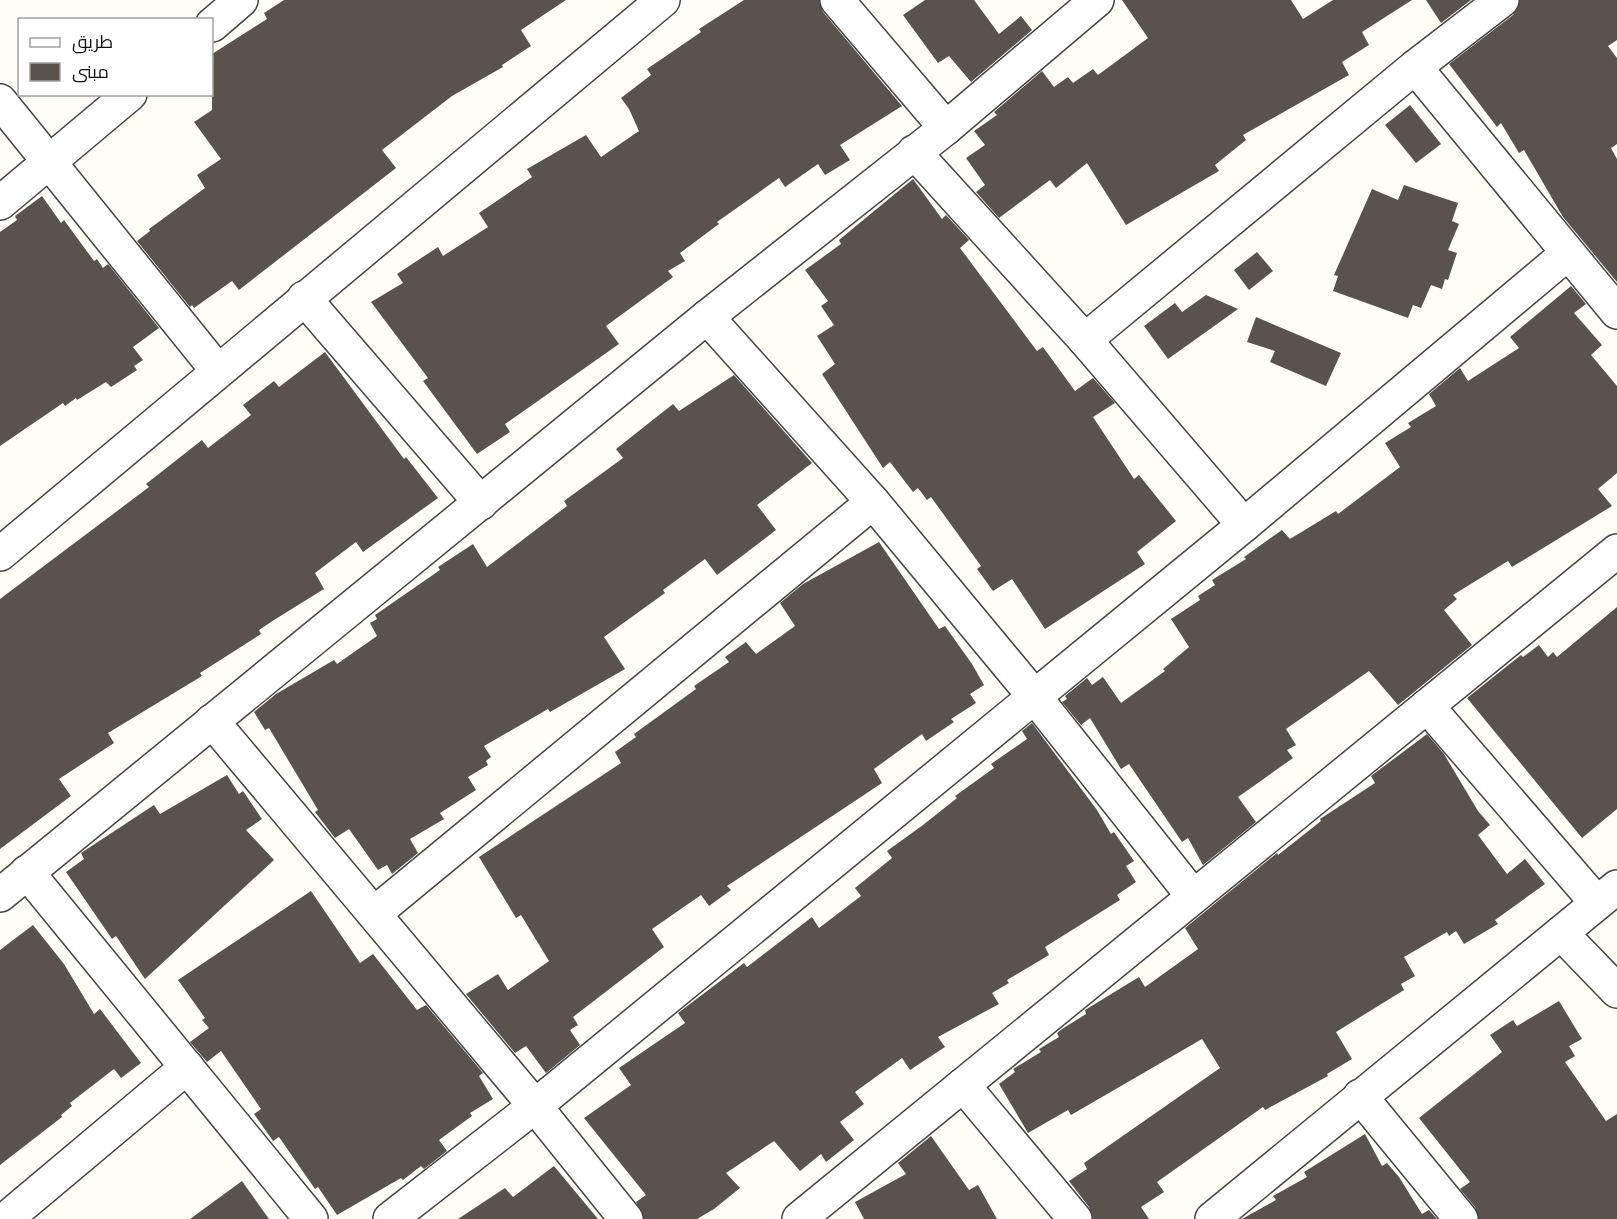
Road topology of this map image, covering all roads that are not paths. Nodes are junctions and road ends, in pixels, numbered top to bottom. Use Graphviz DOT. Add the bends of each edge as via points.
graph roads {
  1 [pos="241,0"];
  2 [pos="663,0"];
  3 [pos="837,0"];
  4 [pos="1097,0"];
  5 [pos="1502,0"];
  6 [pos="213,24"];
  7 [pos="1415,67"];
  8 [pos="128,96"];
  9 [pos="0,100"];
  10 [pos="945,128"];
  11 [pos="914,152"];
  12 [pos="50,162"];
  13 [pos="0,202"];
  14 [pos="1568,253"];
  15 [pos="304,298"];
  16 [pos="1617,312"];
  17 [pos="707,317"];
  18 [pos="1085,339"];
  19 [pos="217,370"];
  20 [pos="873,502"];
  21 [pos="481,503"];
  22 [pos="1244,525"];
  23 [pos="1617,551"];
  24 [pos="0,554"];
  25 [pos="1034,696"];
  26 [pos="1427,706"];
  27 [pos="212,721"];
  28 [pos="27,872"];
  29 [pos="0,895"];
  30 [pos="1607,895"];
  31 [pos="1193,896"];
  32 [pos="375,913"];
  33 [pos="1561,933"];
  34 [pos="1617,992"];
  35 [pos="187,1067"];
  36 [pos="963,1085"];
  37 [pos="1360,1096"];
  38 [pos="535,1106"];
  39 [pos="6,1219"];
  40 [pos="310,1219"];
  41 [pos="390,1219"];
  42 [pos="626,1219"];
  43 [pos="799,1219"];
  44 [pos="1075,1219"];
  45 [pos="1212,1219"];
  46 [pos="1461,1219"];
  1 -- 6 [label="street"];
  2 -- 15 [label="street"];
  3 -- 10 [label="street"];
  4 -- 10 [label="street"];
  5 -- 7 [label="street"];
  7 -- 14 [label="street"];
  7 -- 18 [label="street"];
  8 -- 12 [label="street"];
  9 -- 12 [label="street"];
  10 -- 11 [label="street"];
  11 -- 17 [label="street"];
  11 -- 18 [label="street"];
  12 -- 13 [label="street"];
  12 -- 19 [label="street"];
  14 -- 16 [label="street"];
  14 -- 22 [label="street"];
  15 -- 19 [label="street"];
  15 -- 21 [label="street"];
  17 -- 20 [label="street"];
  17 -- 21 [label="street"];
  18 -- 22 [label="street"];
  19 -- 24 [label="street"];
  20 -- 25 [label="street"];
  20 -- 32 [label="street"];
  21 -- 27 [label="street"];
  22 -- 25 [label="street"];
  23 -- 26 [label="street"];
  25 -- 31 [label="street"];
  25 -- 38 [label="street"];
  26 -- 30 [label="street"];
  26 -- 31 [label="street"];
  27 -- 28 [label="street"];
  27 -- 32 [label="street"];
  28 -- 29 [label="street"];
  28 -- 35 [label="street"];
  30 -- 33 [label="street"];
  31 -- 36 [label="street"];
  32 -- 38 [label="street"];
  33 -- 34 [label="street"];
  33 -- 37 [label="street"];
  35 -- 39 [label="street"];
  35 -- 40 [label="street"];
  36 -- 43 [label="street"];
  36 -- 44 [label="street"];
  37 -- 45 [label="street"];
  37 -- 46 [label="street"];
  38 -- 41 [label="street"];
  38 -- 42 [label="street"];
}
